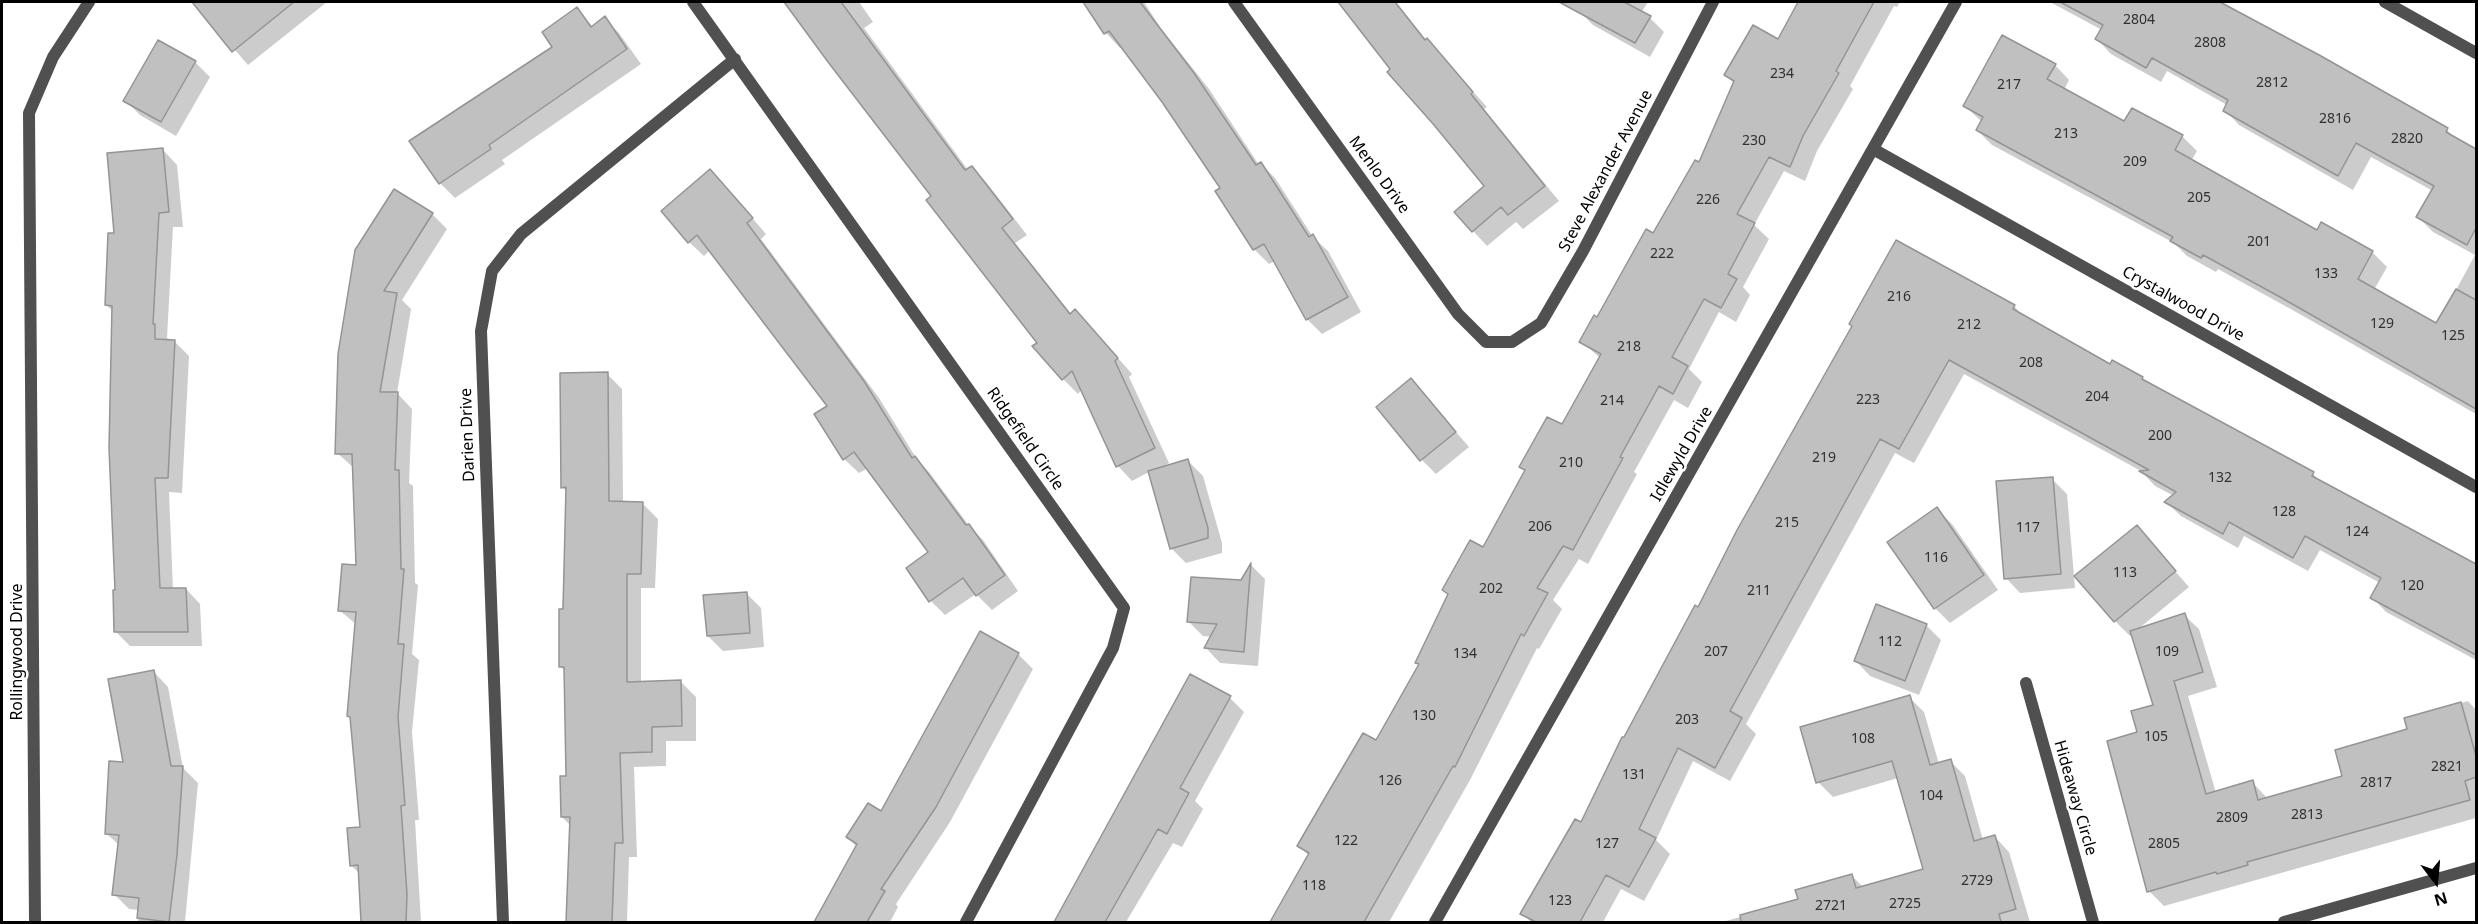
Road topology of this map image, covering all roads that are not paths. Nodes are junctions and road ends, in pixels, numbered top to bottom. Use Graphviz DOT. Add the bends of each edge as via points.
graph roads {
  1 [pos="89,2"];
  2 [pos="693,2"];
  3 [pos="1234,2"];
  4 [pos="1713,2"];
  5 [pos="1956,2"];
  6 [pos="2385,2"];
  7 [pos="2476,53"];
  8 [pos="735,59"];
  9 [pos="1874,150"];
  10 [pos="1512,342"];
  11 [pos="2476,488"];
  12 [pos="2026,683"];
  13 [pos="2476,868"];
  14 [pos="35,922"];
  15 [pos="503,922"];
  16 [pos="966,922"];
  17 [pos="1435,922"];
  18 [pos="2093,922"];
  19 [pos="2284,922"];
  1 -- 14 [label="street, Rollingwood Drive" via="53,57 29,113"];
  2 -- 8 [label="street, Ridgefield Circle"];
  3 -- 10 [label="street, Menlo Drive" via="1458,314 1485,342"];
  4 -- 10 [label="street, Steve Alexander Avenue" via="1583,251 1541,323"];
  5 -- 9 [label="street, Idlewyld Drive"];
  6 -- 7 [label="street"];
  8 -- 15 [label="street, Darien Drive" via="521,234 492,271 481,331"];
  8 -- 16 [label="street, Ridgefield Circle" via="1124,608 1113,648"];
  9 -- 11 [label="street, Crystalwood Drive"];
  9 -- 17 [label="street, Idlewyld Drive"];
  12 -- 18 [label="street, Hideaway Circle"];
  13 -- 19 [label="street"];
}
